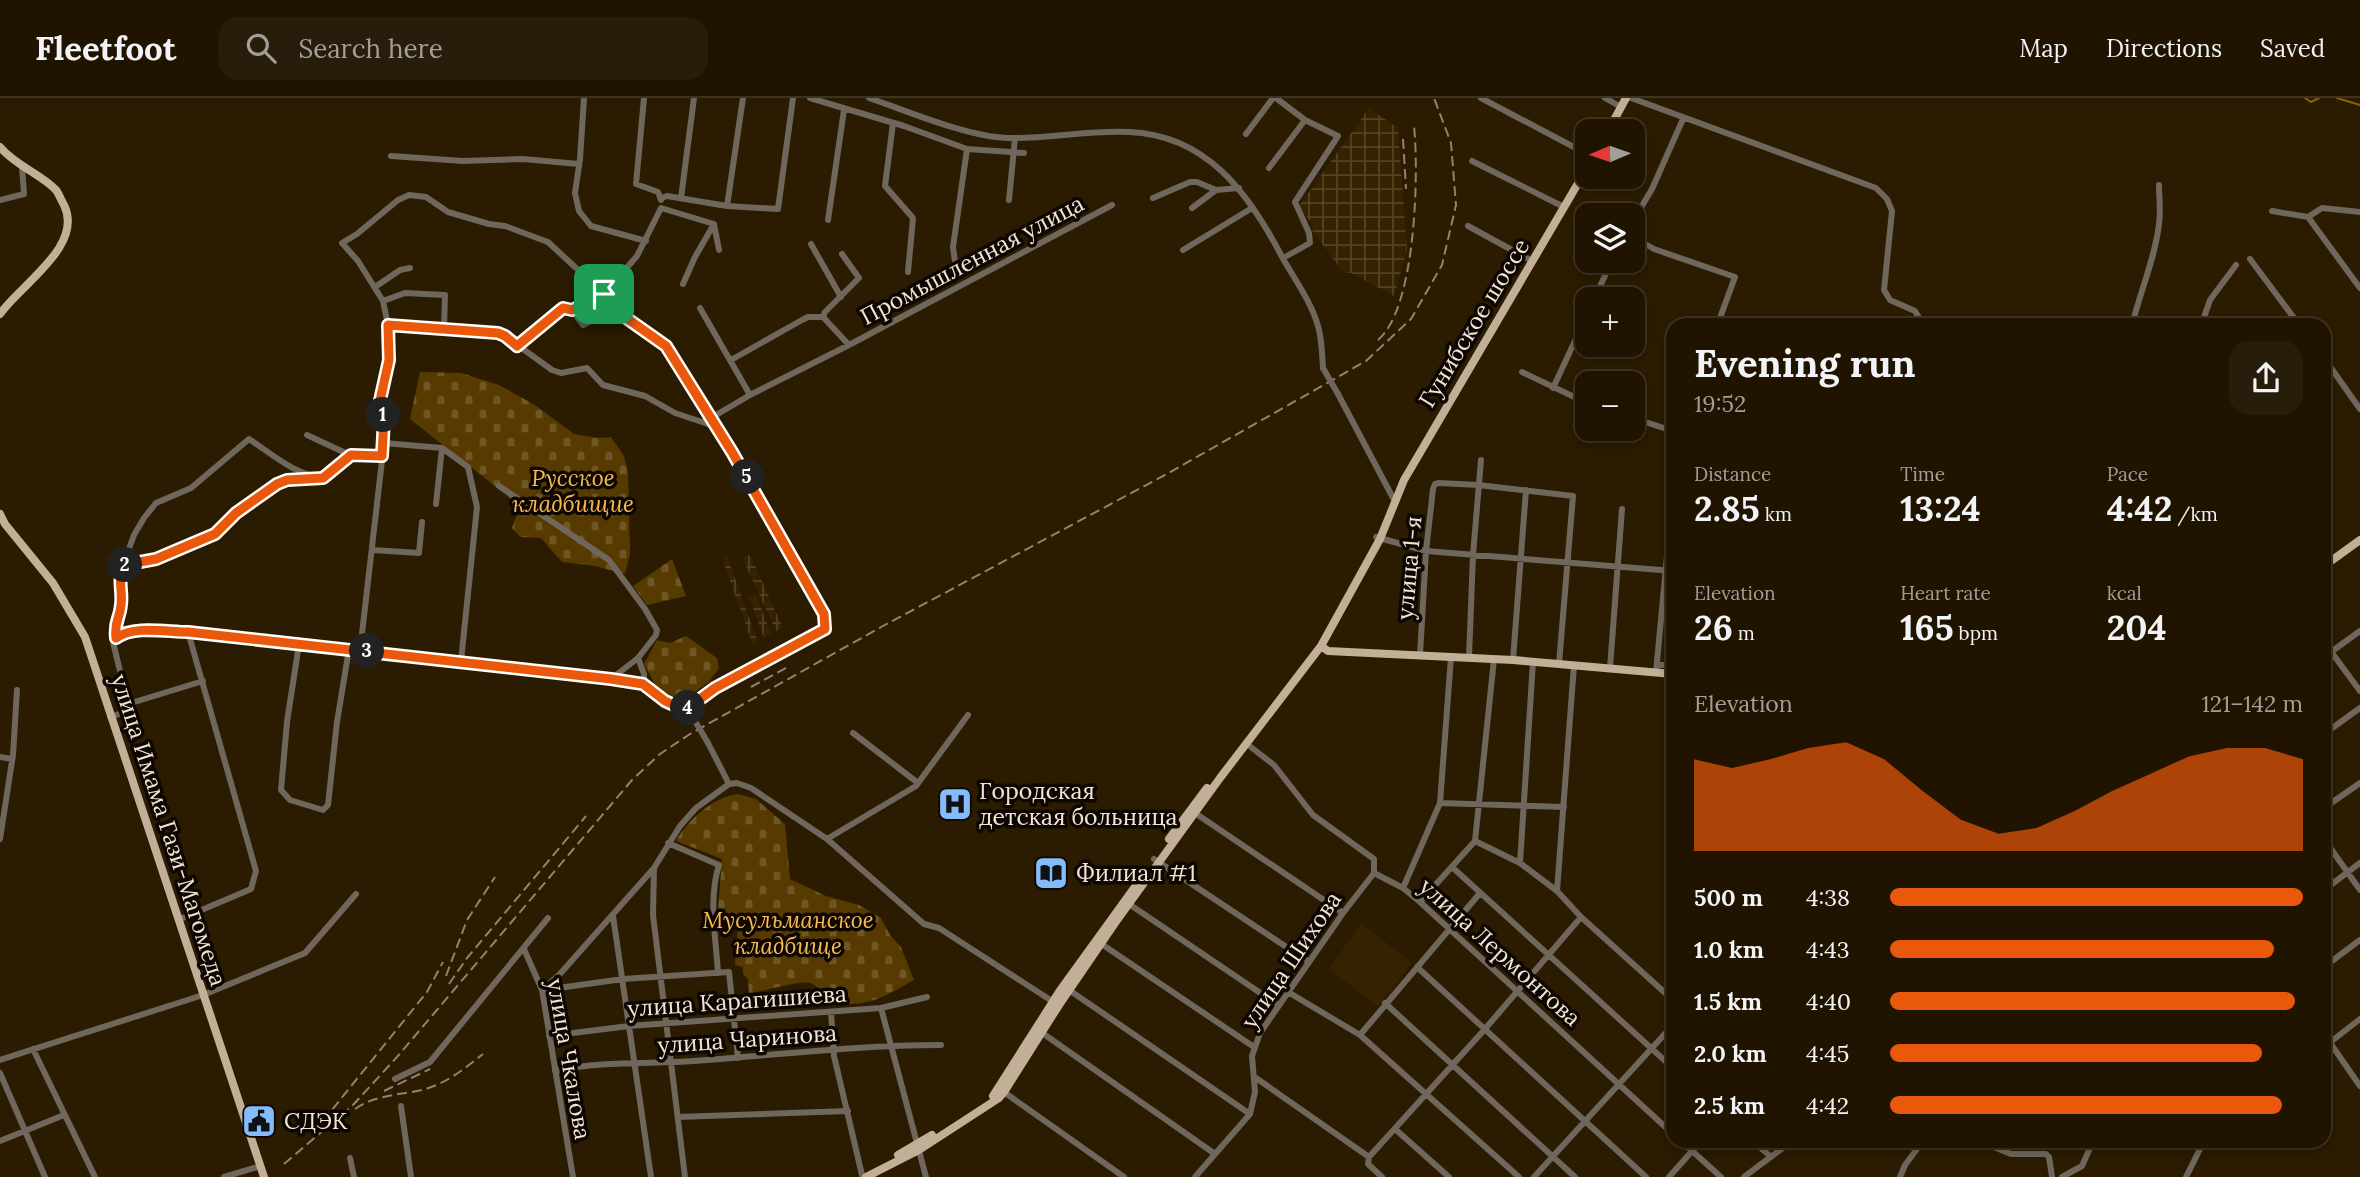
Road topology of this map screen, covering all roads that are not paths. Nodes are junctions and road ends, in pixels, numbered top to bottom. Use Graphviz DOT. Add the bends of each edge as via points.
graph roads {
  1 [pos="584,98"];
  2 [pos="644,98"];
  3 [pos="694,98"];
  4 [pos="743,98"];
  5 [pos="793,98"];
  6 [pos="810,98"];
  7 [pos="869,98"];
  8 [pos="1275,98"];
  9 [pos="1481,98"];
  10 [pos="1605,98"];
  11 [pos="1629,98"];
  12 [pos="1621,107"];
  13 [pos="844,110"];
  14 [pos="1614,119"];
  15 [pos="1683,119"];
  16 [pos="1305,120"];
  17 [pos="893,123"];
  18 [pos="1246,134"];
  19 [pos="1015,138"];
  20 [pos="0,147"];
  21 [pos="967,149"];
  22 [pos="1575,149"];
  23 [pos="1013,153"];
  24 [pos="1024,153"];
  25 [pos="391,156"];
  26 [pos="1472,161"];
  27 [pos="579,164"];
  28 [pos="22,167"];
  29 [pos="1269,168"];
  30 [pos="2159,185"];
  31 [pos="1239,188"];
  32 [pos="1575,188"];
  33 [pos="1216,190"];
  34 [pos="661,198"];
  35 [pos="681,198"];
  36 [pos="1153,198"];
  37 [pos="0,200"];
  38 [pos="1009,200"];
  39 [pos="1643,203"];
  40 [pos="1112,205"];
  41 [pos="727,206"];
  42 [pos="1564,207"];
  43 [pos="661,208"];
  44 [pos="1192,208"];
  45 [pos="1252,208"];
  46 [pos="2272,211"];
  47 [pos="2360,212"];
  48 [pos="2308,217"];
  49 [pos="828,220"];
  50 [pos="714,224"];
  51 [pos="1468,226"];
  52 [pos="646,241"];
  53 [pos="811,244"];
  54 [pos="1645,244"];
  55 [pos="719,250"];
  56 [pos="1183,250"];
  57 [pos="842,254"];
  58 [pos="1283,258"];
  59 [pos="2250,259"];
  60 [pos="1532,261"];
  61 [pos="955,262"];
  62 [pos="2236,265"];
  63 [pos="410,268"];
  64 [pos="908,272"];
  65 [pos="683,284"];
  66 [pos="374,287"];
  67 [pos="2360,288"];
  68 [pos="604,294"];
  69 [pos="841,297"];
  70 [pos="383,301"];
  71 [pos="616,308"];
  72 [pos="700,308"];
  73 [pos="572,310"];
  74 [pos="0,314"];
  75 [pos="823,317"];
  76 [pos="1720,318"];
  77 [pos="1919,318"];
  78 [pos="2134,318"];
  79 [pos="2204,318"];
  80 [pos="2294,318"];
  81 [pos="388,325"];
  82 [pos="444,329"];
  83 [pos="1575,341"];
  84 [pos="849,345"];
  85 [pos="517,346"];
  86 [pos="731,360"];
  87 [pos="2331,368"];
  88 [pos="1521,372"];
  89 [pos="1553,388"];
  90 [pos="750,395"];
  91 [pos="1575,398"];
  92 [pos="2360,409"];
  93 [pos="711,418"];
  94 [pos="1645,422"];
  95 [pos="717,427"];
  96 [pos="1666,429"];
  97 [pos="307,435"];
  98 [pos="384,443"];
  99 [pos="442,448"];
  100 [pos="351,455"];
  101 [pos="382,456"];
  102 [pos="1480,460"];
  103 [pos="316,477"];
  104 [pos="1478,485"];
  105 [pos="499,486"];
  106 [pos="1526,490"];
  107 [pos="1395,498"];
  108 [pos="436,504"];
  109 [pos="1622,509"];
  110 [pos="0,514"];
  111 [pos="422,522"];
  112 [pos="1378,538"];
  113 [pos="2360,540"];
  114 [pos="372,550"];
  115 [pos="1426,551"];
  116 [pos="1473,555"];
  117 [pos="1521,559"];
  118 [pos="2331,561"];
  119 [pos="1568,563"];
  120 [pos="124,565"];
  121 [pos="1618,567"];
  122 [pos="1666,571"];
  123 [pos="1666,595"];
  124 [pos="2360,631"];
  125 [pos="188,632"];
  126 [pos="116,638"];
  127 [pos="299,644"];
  128 [pos="1321,646"];
  129 [pos="349,649"];
  130 [pos="360,651"];
  131 [pos="2331,652"];
  132 [pos="1420,655"];
  133 [pos="1451,657"];
  134 [pos="1469,657"];
  135 [pos="638,658"];
  136 [pos="1494,659"];
  137 [pos="1513,660"];
  138 [pos="461,661"];
  139 [pos="1533,662"];
  140 [pos="1559,664"];
  141 [pos="1574,665"];
  142 [pos="1666,666"];
  143 [pos="1611,668"];
  144 [pos="1657,668"];
  145 [pos="1666,671"];
  146 [pos="611,679"];
  147 [pos="203,681"];
  148 [pos="643,684"];
  149 [pos="17,690"];
  150 [pos="2360,691"];
  151 [pos="128,704"];
  152 [pos="2360,708"];
  153 [pos="685,710"];
  154 [pos="968,715"];
  155 [pos="110,717"];
  156 [pos="2331,729"];
  157 [pos="853,733"];
  158 [pos="1247,744"];
  159 [pos="0,757"];
  160 [pos="12,759"];
  161 [pos="918,783"];
  162 [pos="2360,783"];
  163 [pos="729,784"];
  164 [pos="1440,803"];
  165 [pos="1478,803"];
  166 [pos="2331,803"];
  167 [pos="1523,805"];
  168 [pos="1564,807"];
  169 [pos="1195,813"];
  170 [pos="0,839"];
  171 [pos="827,839"];
  172 [pos="1475,841"];
  173 [pos="668,843"];
  174 [pos="2331,849"];
  175 [pos="1157,860"];
  176 [pos="1520,863"];
  177 [pos="2360,863"];
  178 [pos="654,867"];
  179 [pos="1452,867"];
  180 [pos="2347,872"];
  181 [pos="1374,873"];
  182 [pos="2331,885"];
  183 [pos="1402,887"];
  184 [pos="2360,890"];
  185 [pos="1557,891"];
  186 [pos="1480,893"];
  187 [pos="356,894"];
  188 [pos="1420,902"];
  189 [pos="1129,904"];
  190 [pos="1343,913"];
  191 [pos="613,915"];
  192 [pos="1581,917"];
  193 [pos="548,918"];
  194 [pos="178,920"];
  195 [pos="1449,929"];
  196 [pos="2360,940"];
  197 [pos="1101,943"];
  198 [pos="524,949"];
  199 [pos="1548,955"];
  200 [pos="1309,962"];
  201 [pos="2331,962"];
  202 [pos="1417,967"];
  203 [pos="718,973"];
  204 [pos="661,977"];
  205 [pos="623,979"];
  206 [pos="542,990"];
  207 [pos="1069,990"];
  208 [pos="1517,991"];
  209 [pos="1288,992"];
  210 [pos="1666,994"];
  211 [pos="201,995"];
  212 [pos="927,997"];
  213 [pos="1056,1003"];
  214 [pos="1385,1003"];
  215 [pos="1278,1005"];
  216 [pos="881,1008"];
  217 [pos="831,1012"];
  218 [pos="2360,1019"];
  219 [pos="734,1020"];
  220 [pos="666,1024"];
  221 [pos="629,1026"];
  222 [pos="1037,1028"];
  223 [pos="1485,1029"];
  224 [pos="1666,1032"];
  225 [pos="1360,1035"];
  226 [pos="549,1036"];
  227 [pos="2331,1042"];
  228 [pos="891,1045"];
  229 [pos="941,1045"];
  230 [pos="1254,1047"];
  231 [pos="1650,1048"];
  232 [pos="33,1049"];
  233 [pos="2331,1050"];
  234 [pos="834,1051"];
  235 [pos="738,1058"];
  236 [pos="0,1060"];
  237 [pos="633,1062"];
  238 [pos="1666,1062"];
  239 [pos="670,1063"];
  240 [pos="1451,1066"];
  241 [pos="555,1071"];
  242 [pos="0,1073"];
  243 [pos="1256,1078"];
  244 [pos="395,1079"];
  245 [pos="1618,1084"];
  246 [pos="2360,1086"];
  247 [pos="1002,1090"];
  248 [pos="1426,1095"];
  249 [pos="401,1106"];
  250 [pos="848,1111"];
  251 [pos="1250,1114"];
  252 [pos="64,1115"];
  253 [pos="678,1117"];
  254 [pos="1584,1122"];
  255 [pos="1666,1128"];
  256 [pos="1395,1129"];
  257 [pos="24,1131"];
  258 [pos="0,1141"];
  259 [pos="918,1147"];
  260 [pos="1689,1148"];
  261 [pos="1696,1148"];
  262 [pos="1761,1148"];
  263 [pos="1783,1148"];
  264 [pos="1918,1148"];
  265 [pos="1996,1148"];
  266 [pos="2089,1148"];
  267 [pos="2200,1148"];
  268 [pos="1693,1152"];
  269 [pos="1215,1154"];
  270 [pos="350,1157"];
  271 [pos="1369,1157"];
  272 [pos="1552,1157"];
  273 [pos="1771,1157"];
  274 [pos="259,1166"];
  275 [pos="862,1176"];
  276 [pos="45,1177"];
  277 [pos="95,1177"];
  278 [pos="224,1177"];
  279 [pos="262,1177"];
  280 [pos="354,1177"];
  281 [pos="411,1177"];
  282 [pos="573,1177"];
  283 [pos="651,1177"];
  284 [pos="685,1177"];
  285 [pos="926,1177"];
  286 [pos="1124,1177"];
  287 [pos="1195,1177"];
  288 [pos="1382,1177"];
  289 [pos="1450,1177"];
  290 [pos="1519,1177"];
  291 [pos="1534,1177"];
  292 [pos="1575,1177"];
  293 [pos="1646,1177"];
  294 [pos="1669,1177"];
  295 [pos="1721,1177"];
  296 [pos="1744,1177"];
  297 [pos="1900,1177"];
  298 [pos="2052,1177"];
  299 [pos="2062,1177"];
  300 [pos="2186,1177"];
  1 -- 27 [label="street"];
  2 -- 34 [label="street" via="636,184 658,192"];
  3 -- 35 [label="street"];
  4 -- 41 [label="street"];
  5 -- 41 [label="street" via="778,209"];
  6 -- 13 [label="street"];
  7 -- 19 [label="street" via="977,134"];
  8 -- 16 [label="street"];
  8 -- 18 [label="street"];
  9 -- 22 [label="street"];
  10 -- 12 [label="street"];
  11 -- 12 [label="main road"];
  11 -- 15 [label="street"];
  12 -- 14 [label="main road"];
  13 -- 17 [label="street"];
  13 -- 49 [label="street"];
  15 -- 39 [label="street"];
  15 -- 77 [label="street" via="1877,188 1892,211 1884,290 1890,300 1915,311"];
  16 -- 29 [label="street"];
  16 -- 58 [label="street" via="1338,136 1295,202 1310,243"];
  17 -- 21 [label="street"];
  17 -- 64 [label="street" via="885,186 913,218"];
  19 -- 23 [label="street"];
  19 -- 31 [label="street" via="1128,132 1160,135 1214,163"];
  20 -- 28 [label="main road"];
  21 -- 23 [label="street"];
  21 -- 61 [label="street" via="953,247"];
  23 -- 24 [label="street"];
  23 -- 38 [label="street"];
  25 -- 27 [label="street"];
  26 -- 42 [label="street"];
  27 -- 52 [label="street" via="575,193 579,211 591,226"];
  28 -- 37 [label="street" via="24,194"];
  28 -- 74 [label="main road" via="57,191 68,212 68,233 61,247"];
  30 -- 78 [label="street" via="2160,223"];
  31 -- 33 [label="street"];
  31 -- 45 [label="street"];
  32 -- 42 [label="main road, Гунибское шоссе"];
  33 -- 36 [label="street" via="1190,182"];
  33 -- 44 [label="street"];
  34 -- 35 [label="street"];
  34 -- 43 [label="street"];
  35 -- 41 [label="street"];
  40 -- 84 [label="street, Промышленная улица"];
  42 -- 60 [label="main road, Гунибское шоссе"];
  43 -- 50 [label="street"];
  43 -- 52 [label="street"];
  45 -- 56 [label="street"];
  45 -- 58 [label="street"];
  46 -- 48 [label="street"];
  47 -- 48 [label="street" via="2322,208"];
  48 -- 67 [label="street"];
  50 -- 55 [label="street"];
  50 -- 65 [label="street"];
  51 -- 60 [label="street"];
  52 -- 68 [label="street"];
  53 -- 69 [label="street"];
  54 -- 76 [label="street" via="1735,277"];
  57 -- 69 [label="street" via="859,278"];
  58 -- 107 [label="street, bridge" via="1318,325 1323,368"];
  59 -- 80 [label="street"];
  60 -- 107 [label="main road, Гунибское шоссе"];
  62 -- 79 [label="street" via="2210,300"];
  63 -- 66 [label="street"];
  66 -- 68 [label="street" via="342,243 409,195 426,197 448,212 548,242"];
  66 -- 70 [label="street"];
  68 -- 71 [label="street"];
  68 -- 73 [label="street"];
  69 -- 75 [label="street"];
  70 -- 81 [label="street"];
  70 -- 82 [label="street" via="405,293 445,295"];
  71 -- 73 [label="street" via="583,325"];
  71 -- 93 [label="street" via="666,346"];
  72 -- 86 [label="street"];
  73 -- 85 [label="street" via="563,308"];
  75 -- 84 [label="street"];
  75 -- 86 [label="street" via="808,317"];
  81 -- 82 [label="street"];
  81 -- 98 [label="street" via="389,360 379,405"];
  82 -- 85 [label="street" via="498,333"];
  83 -- 89 [label="street"];
  84 -- 90 [label="street, Промышленная улица"];
  85 -- 95 [label="street" via="552,370 561,373 587,368 603,385 645,396 675,413"];
  86 -- 90 [label="street"];
  87 -- 92 [label="street"];
  88 -- 89 [label="street"];
  89 -- 91 [label="street"];
  90 -- 93 [label="street, Промышленная улица"];
  93 -- 95 [label="street"];
  94 -- 96 [label="street"];
  95 -- 153 [label="street" via="824,614 825,629 715,688"];
  97 -- 100 [label="street"];
  98 -- 99 [label="street"];
  98 -- 101 [label="street"];
  99 -- 108 [label="street"];
  99 -- 138 [label="street" via="468,467 477,507"];
  100 -- 101 [label="street"];
  100 -- 103 [label="street" via="323,478"];
  101 -- 114 [label="street"];
  102 -- 104 [label="street"];
  103 -- 120 [label="street" via="277,484 215,534 156,559"];
  103 -- 120 [label="street" via="291,468 249,439 191,488 156,503 134,535"];
  104 -- 106 [label="street"];
  104 -- 115 [label="street, улица 1-я" via="1435,484"];
  104 -- 116 [label="street"];
  105 -- 135 [label="street" via="616,568 657,630"];
  106 -- 117 [label="street"];
  106 -- 119 [label="street" via="1573,496"];
  107 -- 112 [label="main road, Гунибское шоссе"];
  109 -- 121 [label="street"];
  110 -- 155 [label="main road, улица Имама Гази-Магомеда" via="53,583 85,637"];
  111 -- 114 [label="street" via="419,553"];
  112 -- 115 [label="street"];
  112 -- 128 [label="main road"];
  112 -- 175 [label="main road" via="1315,650"];
  113 -- 118 [label="main road"];
  114 -- 130 [label="street"];
  115 -- 116 [label="street"];
  115 -- 132 [label="street, улица 1-я"];
  116 -- 117 [label="street"];
  116 -- 134 [label="street"];
  117 -- 119 [label="street"];
  117 -- 137 [label="street"];
  119 -- 121 [label="street"];
  119 -- 140 [label="street"];
  120 -- 126 [label="street" via="119,576"];
  121 -- 122 [label="street"];
  121 -- 143 [label="street"];
  123 -- 144 [label="street"];
  124 -- 131 [label="street"];
  125 -- 126 [label="street" via="141,631"];
  125 -- 127 [label="street"];
  125 -- 147 [label="street"];
  126 -- 151 [label="street" via="113,642"];
  127 -- 129 [label="street"];
  127 -- 129 [label="street" via="281,790 290,800 323,810 328,805"];
  128 -- 132 [label="main road" via="1328,651"];
  128 -- 158 [label="main road"];
  129 -- 130 [label="street"];
  130 -- 138 [label="street"];
  131 -- 150 [label="street"];
  132 -- 133 [label="main road"];
  133 -- 134 [label="main road"];
  133 -- 164 [label="street"];
  134 -- 136 [label="main road"];
  135 -- 146 [label="street"];
  135 -- 148 [label="street"];
  136 -- 137 [label="main road"];
  136 -- 165 [label="street"];
  137 -- 139 [label="main road"];
  138 -- 146 [label="street"];
  139 -- 140 [label="main road"];
  139 -- 167 [label="street"];
  140 -- 141 [label="main road"];
  141 -- 143 [label="main road"];
  141 -- 168 [label="street"];
  142 -- 144 [label="street"];
  143 -- 144 [label="main road"];
  144 -- 145 [label="main road"];
  146 -- 148 [label="street"];
  147 -- 151 [label="street"];
  147 -- 194 [label="street" via="256,871 251,888"];
  148 -- 153 [label="street"];
  149 -- 160 [label="street"];
  151 -- 155 [label="street" via="122,713"];
  152 -- 156 [label="street"];
  153 -- 163 [label="street, bridge"];
  154 -- 161 [label="street"];
  155 -- 194 [label="main road, улица Имама Гази-Магомеда"];
  155 -- 211 [label="main road"];
  157 -- 161 [label="street"];
  158 -- 169 [label="main road"];
  158 -- 181 [label="street" via="1274,765 1312,815 1374,859"];
  159 -- 160 [label="street"];
  160 -- 170 [label="street"];
  161 -- 171 [label="street"];
  162 -- 166 [label="street"];
  163 -- 171 [label="street" via="751,788"];
  163 -- 173 [label="street" via="696,808"];
  164 -- 165 [label="street"];
  164 -- 183 [label="street"];
  165 -- 167 [label="street"];
  165 -- 172 [label="street"];
  167 -- 168 [label="street"];
  167 -- 176 [label="street"];
  168 -- 185 [label="street"];
  169 -- 175 [label="main road"];
  169 -- 190 [label="street"];
  171 -- 213 [label="street" via="924,924 939,928"];
  172 -- 176 [label="street"];
  172 -- 179 [label="street"];
  173 -- 178 [label="street"];
  173 -- 203 [label="street" via="719,865 714,919"];
  174 -- 180 [label="street"];
  175 -- 189 [label="main road"];
  175 -- 200 [label="street"];
  175 -- 213 [label="main road"];
  176 -- 185 [label="street"];
  177 -- 180 [label="street"];
  178 -- 191 [label="street"];
  178 -- 204 [label="street" via="653,915"];
  179 -- 186 [label="street"];
  179 -- 188 [label="street"];
  180 -- 182 [label="street"];
  180 -- 184 [label="street"];
  181 -- 183 [label="street, улица Лермонтова"];
  181 -- 190 [label="street, улица Шихова"];
  183 -- 188 [label="street, улица Лермонтова"];
  185 -- 192 [label="street"];
  186 -- 195 [label="street"];
  186 -- 199 [label="street"];
  187 -- 211 [label="street" via="305,953"];
  188 -- 195 [label="street, улица Лермонтова"];
  189 -- 197 [label="main road"];
  189 -- 215 [label="street"];
  190 -- 200 [label="street, улица Шихова"];
  191 -- 205 [label="street"];
  191 -- 206 [label="street"];
  192 -- 199 [label="street"];
  192 -- 210 [label="street"];
  193 -- 198 [label="street"];
  194 -- 211 [label="main road, улица Имама Гази-Магомеда"];
  195 -- 202 [label="street"];
  195 -- 208 [label="street, улица Лермонтова"];
  196 -- 201 [label="street"];
  197 -- 207 [label="main road"];
  197 -- 230 [label="street"];
  198 -- 206 [label="street, улица Чкалова"];
  198 -- 244 [label="street" via="430,1062"];
  199 -- 208 [label="street"];
  199 -- 231 [label="street"];
  200 -- 209 [label="street, улица Шихова"];
  202 -- 214 [label="street"];
  202 -- 223 [label="street"];
  203 -- 204 [label="street"];
  203 -- 219 [label="street" via="729,972"];
  204 -- 205 [label="street"];
  204 -- 220 [label="street"];
  205 -- 206 [label="street"];
  205 -- 221 [label="street"];
  206 -- 226 [label="street, улица Чкалова"];
  207 -- 213 [label="main road"];
  207 -- 251 [label="street"];
  208 -- 223 [label="street"];
  208 -- 245 [label="street, улица Лермонтова"];
  209 -- 215 [label="street, улица Шихова"];
  209 -- 225 [label="street"];
  211 -- 232 [label="street"];
  211 -- 274 [label="main road, улица Имама Гази-Магомеда"];
  212 -- 216 [label="street, улица Карагишиева"];
  213 -- 222 [label="main road"];
  213 -- 247 [label="main road"];
  214 -- 225 [label="street"];
  214 -- 240 [label="street"];
  215 -- 230 [label="street, улица Шихова"];
  216 -- 217 [label="street, улица Карагишиева"];
  216 -- 228 [label="street"];
  217 -- 219 [label="street, улица Карагишиева"];
  217 -- 234 [label="street"];
  218 -- 227 [label="street"];
  219 -- 220 [label="street, улица Карагишиева"];
  219 -- 235 [label="street"];
  220 -- 221 [label="street, улица Карагишиева"];
  220 -- 239 [label="street"];
  221 -- 226 [label="street, улица Карагишиева"];
  221 -- 237 [label="street"];
  222 -- 247 [label="main road"];
  222 -- 269 [label="street"];
  223 -- 240 [label="street"];
  223 -- 254 [label="street"];
  224 -- 231 [label="street"];
  225 -- 248 [label="street"];
  226 -- 241 [label="street, улица Чкалова"];
  228 -- 229 [label="street, улица Чаринова"];
  228 -- 234 [label="street, улица Чаринова"];
  228 -- 259 [label="street"];
  230 -- 243 [label="street, улица Шихова"];
  231 -- 238 [label="street"];
  231 -- 245 [label="street"];
  232 -- 236 [label="street"];
  232 -- 252 [label="street"];
  233 -- 246 [label="street"];
  234 -- 235 [label="street, улица Чаринова"];
  234 -- 250 [label="street"];
  235 -- 239 [label="street, улица Чаринова"];
  237 -- 239 [label="street, улица Чаринова"];
  237 -- 241 [label="street, улица Чаринова"];
  237 -- 283 [label="street"];
  239 -- 253 [label="street"];
  240 -- 248 [label="street"];
  240 -- 272 [label="street"];
  241 -- 282 [label="street, улица Чкалова"];
  242 -- 257 [label="street"];
  243 -- 251 [label="street, улица Шихова"];
  243 -- 271 [label="street"];
  245 -- 254 [label="street"];
  245 -- 255 [label="street, улица Лермонтова"];
  247 -- 259 [label="main road" via="999,1098"];
  247 -- 286 [label="street"];
  248 -- 256 [label="street"];
  248 -- 290 [label="street"];
  249 -- 281 [label="street"];
  250 -- 253 [label="street"];
  250 -- 275 [label="street"];
  251 -- 269 [label="street"];
  252 -- 257 [label="street"];
  252 -- 277 [label="street"];
  253 -- 284 [label="street"];
  254 -- 272 [label="street"];
  254 -- 293 [label="street"];
  256 -- 271 [label="street"];
  256 -- 289 [label="street"];
  257 -- 258 [label="street"];
  257 -- 276 [label="street"];
  259 -- 275 [label="main road"];
  259 -- 285 [label="street"];
  260 -- 268 [label="street"];
  261 -- 268 [label="street"];
  262 -- 273 [label="street"];
  263 -- 273 [label="street"];
  264 -- 297 [label="street"];
  265 -- 298 [label="street" via="2011,1154 2046,1154"];
  266 -- 299 [label="street" via="2082,1166"];
  267 -- 300 [label="street"];
  268 -- 294 [label="street"];
  268 -- 295 [label="street"];
  269 -- 287 [label="street"];
  270 -- 280 [label="street"];
  271 -- 288 [label="street" via="1368,1164"];
  272 -- 291 [label="street"];
  272 -- 292 [label="street"];
  273 -- 296 [label="street"];
  274 -- 278 [label="street"];
  274 -- 279 [label="main road, улица Имама Гази-Магомеда"];
}
